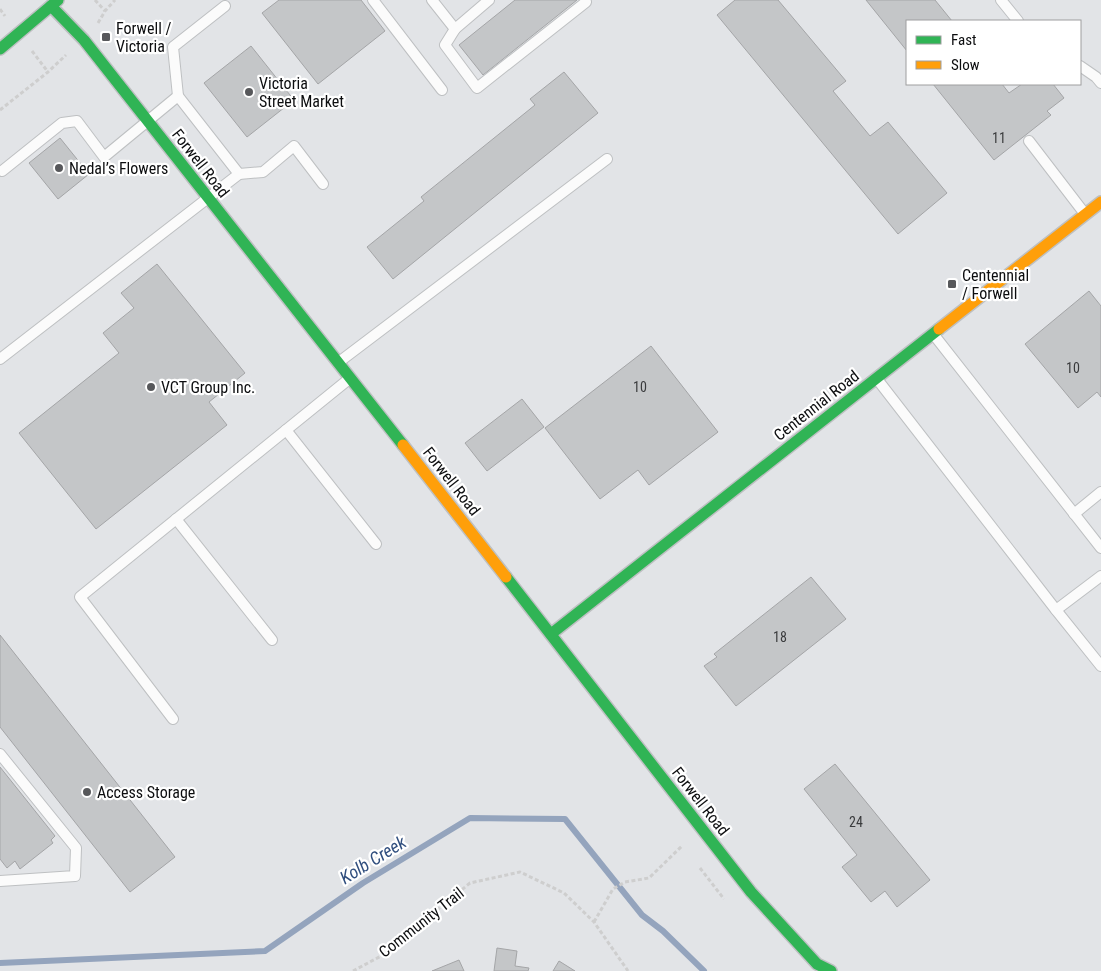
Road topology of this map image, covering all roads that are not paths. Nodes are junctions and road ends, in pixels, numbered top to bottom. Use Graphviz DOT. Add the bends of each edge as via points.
graph roads {
  1 [pos="373,0"];
  2 [pos="432,0"];
  3 [pos="489,0"];
  4 [pos="1001,0"];
  5 [pos="52,2"];
  6 [pos="586,2"];
  7 [pos="225,6"];
  8 [pos="1017,20"];
  9 [pos="455,29"];
  10 [pos="0,49"];
  11 [pos="1081,67"];
  12 [pos="1101,83"];
  13 [pos="442,90"];
  14 [pos="178,96"];
  15 [pos="147,121"];
  16 [pos="1029,141"];
  17 [pos="607,159"];
  18 [pos="2,171"];
  19 [pos="239,174"];
  20 [pos="323,184"];
  21 [pos="209,199"];
  22 [pos="1101,202"];
  23 [pos="1085,215"];
  24 [pos="933,334"];
  25 [pos="0,359"];
  26 [pos="338,363"];
  27 [pos="350,378"];
  28 [pos="877,378"];
  29 [pos="286,430"];
  30 [pos="1101,492"];
  31 [pos="1074,514"];
  32 [pos="176,519"];
  33 [pos="376,544"];
  34 [pos="1101,548"];
  35 [pos="1101,576"];
  36 [pos="1056,610"];
  37 [pos="551,634"];
  38 [pos="272,640"];
  39 [pos="1101,666"];
  40 [pos="173,719"];
  41 [pos="0,754"];
  42 [pos="1,880"];
  43 [pos="831,971"];
  1 -- 13 [label="lane"];
  2 -- 9 [label="lane"];
  3 -- 9 [label="lane"];
  4 -- 8 [label="lane"];
  5 -- 10 [label="street"];
  5 -- 15 [label="street, Forwell Road"];
  6 -- 9 [label="lane" via="477,88 445,45"];
  7 -- 14 [label="lane" via="173,47"];
  11 -- 12 [label="lane"];
  14 -- 15 [label="lane"];
  14 -- 19 [label="lane"];
  15 -- 18 [label="lane" via="104,157 77,122 62,123"];
  15 -- 21 [label="street, Forwell Road"];
  16 -- 23 [label="lane"];
  17 -- 26 [label="lane"];
  19 -- 20 [label="lane" via="263,172 294,146"];
  19 -- 21 [label="lane"];
  21 -- 25 [label="lane"];
  21 -- 26 [label="street, Forwell Road"];
  22 -- 23 [label="street, Centennial Road"];
  23 -- 24 [label="street, Centennial Road"];
  24 -- 28 [label="street, Centennial Road"];
  24 -- 31 [label="lane"];
  26 -- 27 [label="street, Forwell Road"];
  27 -- 29 [label="lane"];
  27 -- 37 [label="street, Forwell Road"];
  28 -- 36 [label="lane"];
  28 -- 37 [label="street, Centennial Road"];
  29 -- 32 [label="lane"];
  29 -- 33 [label="lane"];
  30 -- 31 [label="lane"];
  31 -- 34 [label="lane"];
  32 -- 38 [label="lane"];
  32 -- 40 [label="lane" via="80,597"];
  35 -- 36 [label="lane"];
  36 -- 39 [label="lane"];
  37 -- 43 [label="street, Forwell Road" via="751,892 817,964"];
  41 -- 42 [label="lane" via="76,848 75,876"];
}
